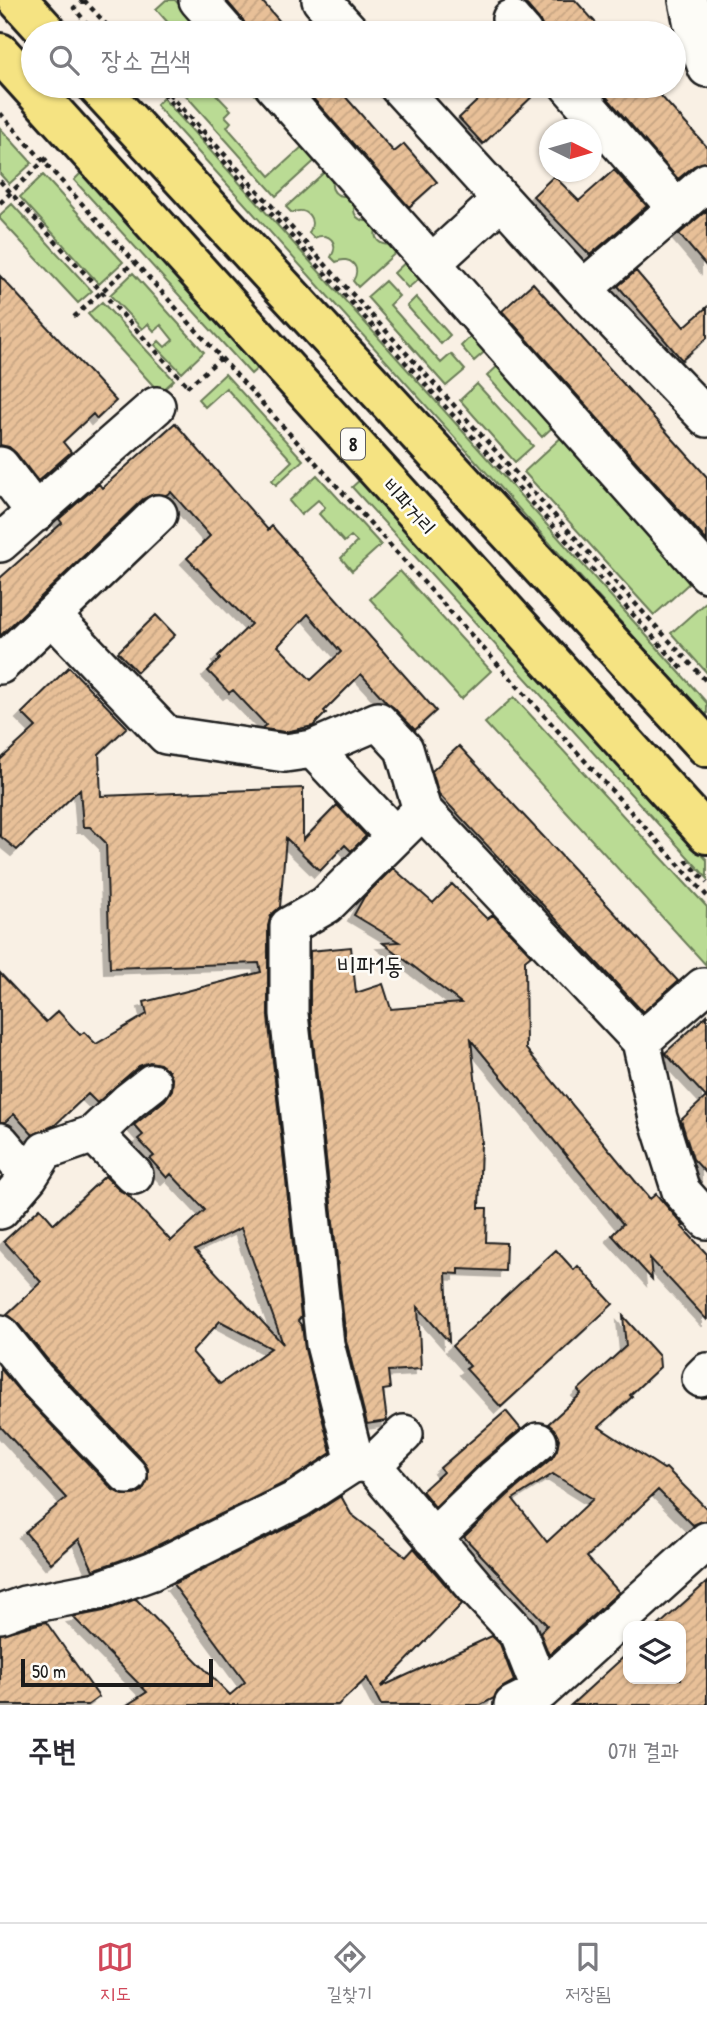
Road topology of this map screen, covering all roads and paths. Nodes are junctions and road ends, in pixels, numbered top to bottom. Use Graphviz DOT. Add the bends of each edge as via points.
graph roads {
  1 [pos="18,0"];
  2 [pos="84,0"];
  3 [pos="198,0"];
  4 [pos="321,0"];
  5 [pos="688,0"];
  6 [pos="37,21"];
  7 [pos="85,21"];
  8 [pos="103,21"];
  9 [pos="216,21"];
  10 [pos="340,21"];
  11 [pos="0,53"];
  12 [pos="707,68"];
  13 [pos="21,76"];
  14 [pos="41,98"];
  15 [pos="108,98"];
  16 [pos="167,98"];
  17 [pos="173,98"];
  18 [pos="285,98"];
  19 [pos="409,98"];
  20 [pos="580,98"];
  21 [pos="0,113"];
  22 [pos="55,150"];
  23 [pos="44,162"];
  24 [pos="0,181"];
  25 [pos="707,182"];
  26 [pos="11,193"];
  27 [pos="501,200"];
  28 [pos="0,203"];
  29 [pos="677,209"];
  30 [pos="134,262"];
  31 [pos="432,263"];
  32 [pos="583,289"];
  33 [pos="101,292"];
  34 [pos="74,317"];
  35 [pos="221,358"];
  36 [pos="188,387"];
  37 [pos="156,406"];
  38 [pos="707,418"];
  39 [pos="0,466"];
  40 [pos="36,513"];
  41 [pos="158,514"];
  42 [pos="0,543"];
  43 [pos="707,573"];
  44 [pos="52,616"];
  45 [pos="0,665"];
  46 [pos="689,676"];
  47 [pos="707,682"];
  48 [pos="707,747"];
  49 [pos="313,749"];
  50 [pos="422,810"];
  51 [pos="707,834"];
  52 [pos="395,836"];
  53 [pos="707,896"];
  54 [pos="703,987"];
  55 [pos="641,1041"];
  56 [pos="152,1083"];
  57 [pos="94,1134"];
  58 [pos="0,1142"];
  59 [pos="134,1175"];
  60 [pos="29,1176"];
  61 [pos="0,1210"];
  62 [pos="707,1220"];
  63 [pos="0,1335"];
  64 [pos="404,1434"];
  65 [pos="538,1442"];
  66 [pos="364,1464"];
  67 [pos="128,1475"];
  68 [pos="433,1538"];
  69 [pos="707,1541"];
  70 [pos="0,1614"];
  71 [pos="527,1698"];
  1 -- 6 [label="main road"];
  2 -- 7 [label="path" via="74,8"];
  2 -- 8 [label="path"];
  3 -- 9 [label="street"];
  4 -- 10 [label="street"];
  5 -- 12 [label="street"];
  11 -- 13 [label="main road, 비파거리 / 8"];
  14 -- 51 [label="main road, 비파거리 / 8"];
  15 -- 48 [label="main road"];
  16 -- 46 [label="path"];
  17 -- 47 [label="path"];
  18 -- 31 [label="street"];
  19 -- 27 [label="street"];
  20 -- 29 [label="street"];
  21 -- 23 [label="path"];
  22 -- 23 [label="path"];
  23 -- 26 [label="path"];
  23 -- 30 [label="path"];
  24 -- 26 [label="path"];
  25 -- 29 [label="street"];
  26 -- 28 [label="path"];
  26 -- 33 [label="path"];
  27 -- 31 [label="street"];
  27 -- 32 [label="street"];
  29 -- 32 [label="street"];
  30 -- 33 [label="path"];
  30 -- 35 [label="path"];
  31 -- 43 [label="street"];
  32 -- 38 [label="street"];
  33 -- 34 [label="path"];
  33 -- 36 [label="path"];
  35 -- 36 [label="path"];
  35 -- 53 [label="path"];
  36 -- 37 [label="path"];
  37 -- 40 [label="street"];
  39 -- 40 [label="street"];
  40 -- 42 [label="street"];
  41 -- 44 [label="street"];
  44 -- 45 [label="street"];
  44 -- 49 [label="street" via="166,734 271,752"];
  49 -- 50 [label="street" via="378,721 404,749"];
  49 -- 52 [label="street"];
  50 -- 52 [label="street"];
  50 -- 55 [label="street"];
  52 -- 66 [label="street" via="327,905 289,926 289,1014 325,1344"];
  54 -- 55 [label="street"];
  55 -- 62 [label="street" via="681,1191"];
  56 -- 57 [label="street"];
  57 -- 59 [label="street"];
  57 -- 60 [label="street" via="45,1151"];
  58 -- 60 [label="street"];
  60 -- 61 [label="street"];
  63 -- 67 [label="street" via="34,1378"];
  64 -- 66 [label="street"];
  65 -- 68 [label="street"];
  66 -- 68 [label="street"];
  66 -- 70 [label="street" via="152,1572 97,1591"];
  68 -- 71 [label="street" via="519,1633"];
  69 -- 71 [label="street"];
}
